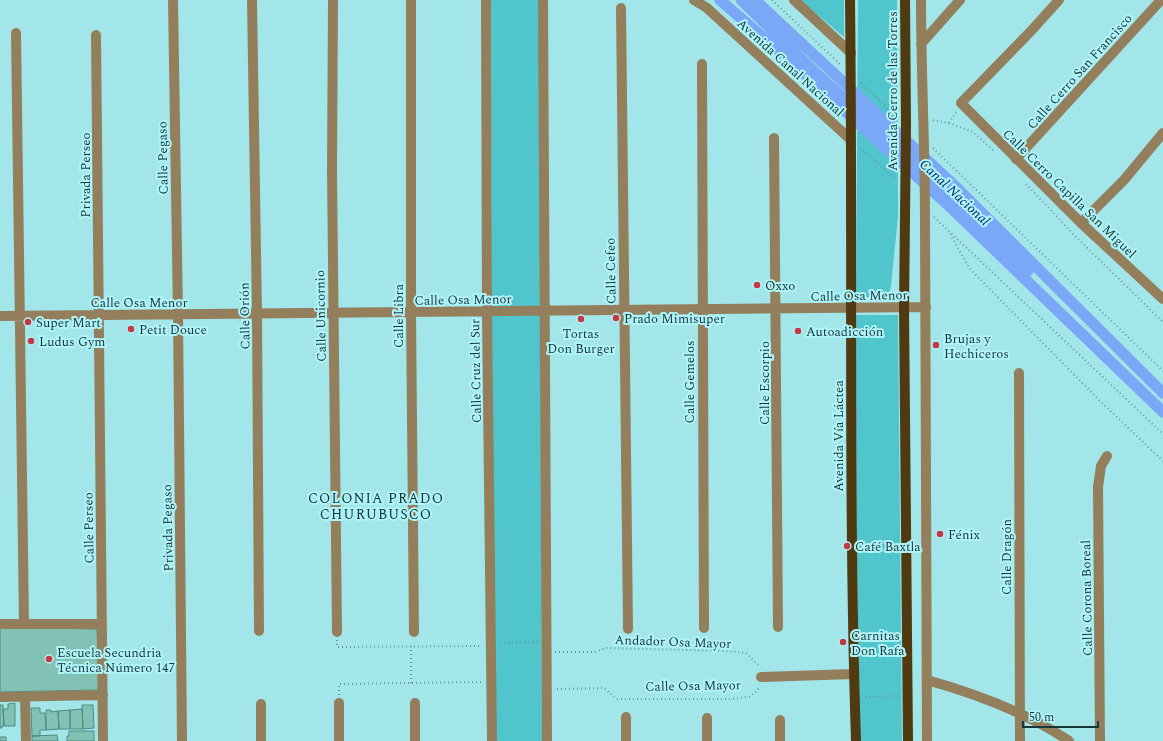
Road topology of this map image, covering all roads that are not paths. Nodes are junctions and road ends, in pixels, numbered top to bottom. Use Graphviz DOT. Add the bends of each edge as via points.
graph roads {
  1 [pos="173,0"];
  2 [pos="252,0"];
  3 [pos="333,0"];
  4 [pos="411,0"];
  5 [pos="486,0"];
  6 [pos="543,0"];
  7 [pos="694,0"];
  8 [pos="794,0"];
  9 [pos="850,0"];
  10 [pos="905,0"];
  11 [pos="921,0"];
  12 [pos="960,0"];
  13 [pos="1059,0"];
  14 [pos="1161,0"];
  15 [pos="621,8"];
  16 [pos="16,33"];
  17 [pos="96,35"];
  18 [pos="921,44"];
  19 [pos="850,53"];
  20 [pos="702,64"];
  21 [pos="1163,134"];
  22 [pos="851,135"];
  23 [pos="774,138"];
  24 [pos="1016,159"];
  25 [pos="1081,223"];
  26 [pos="1161,294"];
  27 [pos="851,308"];
  28 [pos="904,308"];
  29 [pos="926,308"];
  30 [pos="776,309"];
  31 [pos="702,310"];
  32 [pos="624,311"];
  33 [pos="487,312"];
  34 [pos="545,312"];
  35 [pos="411,313"];
  36 [pos="257,314"];
  37 [pos="333,314"];
  38 [pos="98,315"];
  39 [pos="178,315"];
  40 [pos="0,316"];
  41 [pos="20,316"];
  42 [pos="1019,373"];
  43 [pos="1107,456"];
  44 [pos="0,624"];
  45 [pos="24,624"];
  46 [pos="102,624"];
  47 [pos="778,627"];
  48 [pos="704,628"];
  49 [pos="628,629"];
  50 [pos="259,631"];
  51 [pos="337,632"];
  52 [pos="414,632"];
  53 [pos="854,674"];
  54 [pos="761,677"];
  55 [pos="927,680"];
  56 [pos="103,695"];
  57 [pos="0,697"];
  58 [pos="25,697"];
  59 [pos="339,703"];
  60 [pos="415,703"];
  61 [pos="261,704"];
  62 [pos="1020,713"];
  63 [pos="626,717"];
  64 [pos="707,718"];
  65 [pos="780,720"];
  66 [pos="26,741"];
  67 [pos="103,741"];
  68 [pos="182,741"];
  69 [pos="261,741"];
  70 [pos="339,741"];
  71 [pos="415,741"];
  72 [pos="492,741"];
  73 [pos="547,741"];
  74 [pos="626,741"];
  75 [pos="707,741"];
  76 [pos="780,741"];
  77 [pos="856,741"];
  78 [pos="908,741"];
  79 [pos="927,741"];
  80 [pos="1020,741"];
  81 [pos="1069,741"];
  82 [pos="1100,741"];
  1 -- 39 [label="street, Calle Pegaso"];
  2 -- 36 [label="street, Calle Orión"];
  3 -- 37 [label="street, Calle Unicornio"];
  4 -- 35 [label="street, Calle Libra"];
  5 -- 33 [label="street, Calle Cruz del Sur"];
  6 -- 34 [label="street"];
  7 -- 22 [label="street, Avenida Canal Nacional" via="707,8"];
  8 -- 19 [label="street"];
  9 -- 19 [label="main road"];
  10 -- 28 [label="main road, Avenida Cerro de las Torres"];
  11 -- 18 [label="street"];
  12 -- 18 [label="street"];
  13 -- 24 [label="street, Calle Cerro Capilla San Miguel" via="961,103"];
  14 -- 24 [label="street, Calle Cerro San Francisco"];
  15 -- 32 [label="street, Calle Cefeo"];
  16 -- 41 [label="street"];
  17 -- 38 [label="street, Privada Perseo"];
  18 -- 29 [label="street"];
  19 -- 22 [label="main road"];
  20 -- 31 [label="street, Calle Gemelos"];
  21 -- 25 [label="street" via="1124,180"];
  22 -- 27 [label="main road, Avenida Vía Láctea"];
  23 -- 30 [label="street, Calle Escorpio"];
  24 -- 25 [label="street, Calle Cerro Capilla San Miguel"];
  25 -- 26 [label="street, Calle Cerro Capilla San Miguel"];
  27 -- 28 [label="street, Calle Osa Menor"];
  27 -- 30 [label="street, Calle Osa Menor"];
  27 -- 53 [label="main road, Avenida Vía Láctea"];
  28 -- 29 [label="street, Calle Osa Menor"];
  28 -- 78 [label="main road"];
  29 -- 55 [label="street"];
  30 -- 31 [label="street, Calle Osa Menor"];
  30 -- 47 [label="street, Calle Escorpio"];
  31 -- 32 [label="street, Calle Osa Menor"];
  31 -- 48 [label="street, Calle Gemelos"];
  32 -- 34 [label="street, Calle Osa Menor"];
  32 -- 49 [label="street, Calle Cefeo"];
  33 -- 34 [label="street, Calle Osa Menor"];
  33 -- 35 [label="street, Calle Osa Menor"];
  33 -- 72 [label="street, Calle Cruz del Sur"];
  34 -- 73 [label="street"];
  35 -- 37 [label="street, Calle Osa Menor"];
  35 -- 52 [label="street, Calle Libra"];
  36 -- 37 [label="street, Calle Osa Menor"];
  36 -- 39 [label="street, Calle Osa Menor"];
  36 -- 50 [label="street, Calle Orión"];
  37 -- 51 [label="street, Calle Unicornio"];
  38 -- 39 [label="street, Calle Osa Menor"];
  38 -- 41 [label="street, Calle Osa Menor"];
  38 -- 46 [label="street, Calle Perseo"];
  39 -- 68 [label="street, Privada Pegaso"];
  40 -- 41 [label="street, Calle Osa Menor"];
  41 -- 45 [label="street"];
  42 -- 62 [label="street, Calle Dragón"];
  43 -- 82 [label="street, Calle Corona Boreal" via="1101,466 1098,487"];
  44 -- 45 [label="street"];
  45 -- 46 [label="street"];
  46 -- 56 [label="street, Calle Perseo"];
  53 -- 54 [label="street"];
  53 -- 77 [label="main road, Avenida Vía Láctea"];
  55 -- 62 [label="street" via="961,689"];
  55 -- 79 [label="street"];
  56 -- 58 [label="street"];
  56 -- 67 [label="street, Calle Perseo"];
  57 -- 58 [label="street"];
  58 -- 66 [label="street"];
  59 -- 70 [label="street"];
  60 -- 71 [label="street"];
  61 -- 69 [label="street"];
  62 -- 80 [label="street, Calle Dragón"];
  62 -- 81 [label="street"];
  63 -- 74 [label="street"];
  64 -- 75 [label="street"];
  65 -- 76 [label="street"];
}
